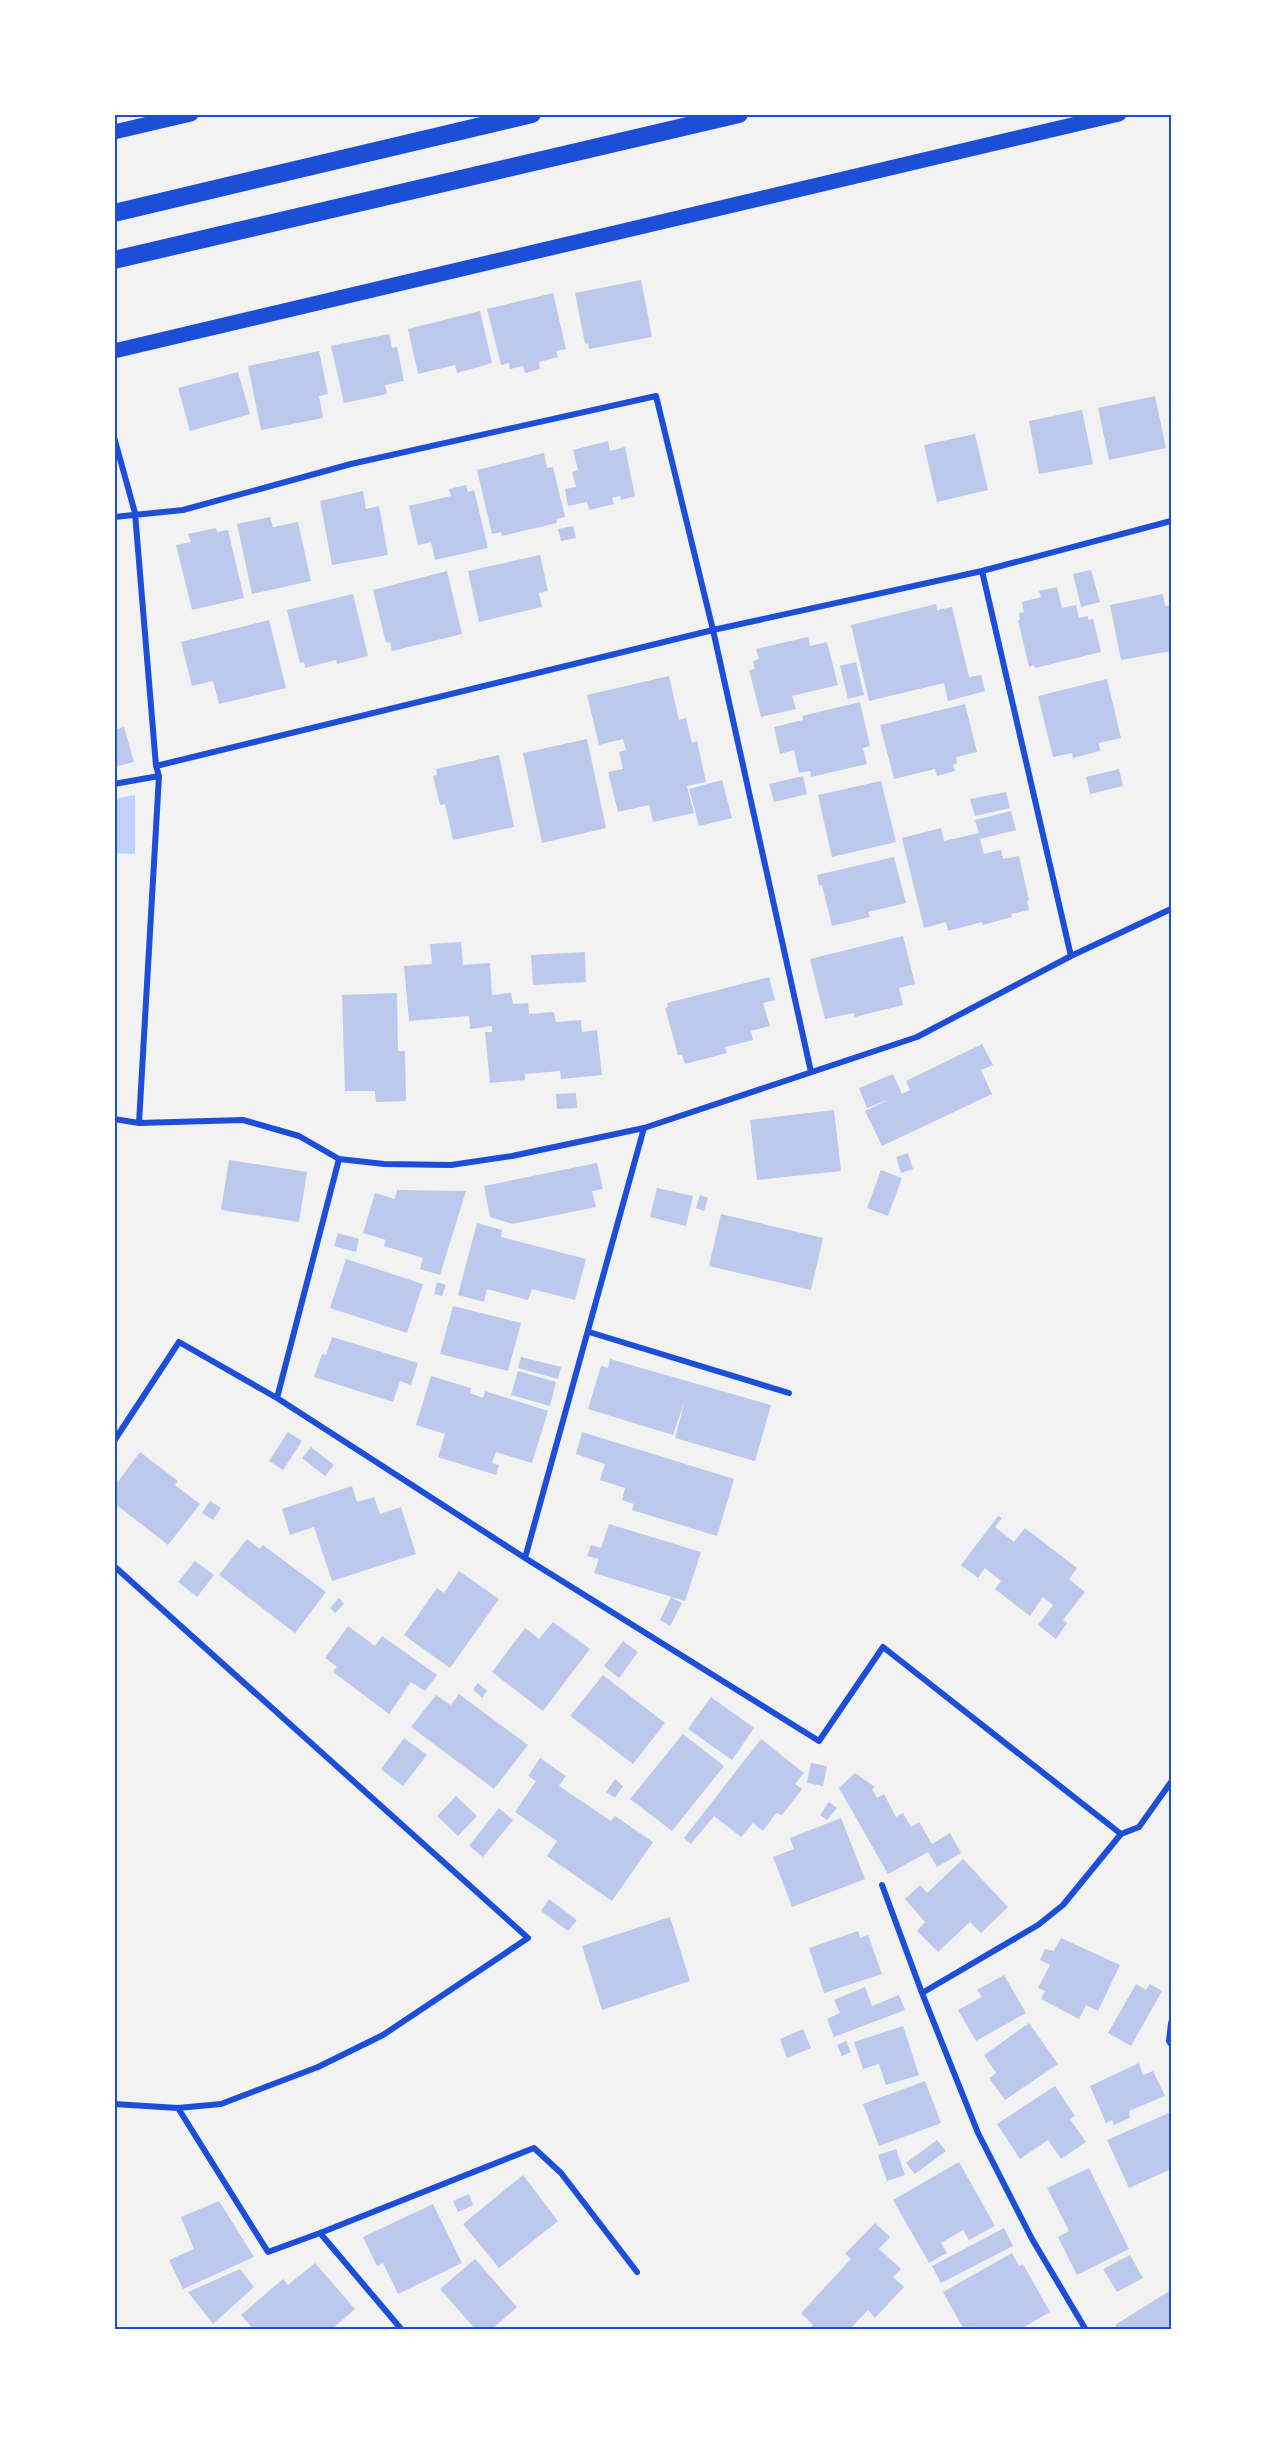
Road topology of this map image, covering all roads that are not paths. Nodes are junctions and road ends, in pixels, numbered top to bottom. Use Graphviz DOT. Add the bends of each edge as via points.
graph roads {
  1 [pos="191,114"];
  2 [pos="532,114"];
  3 [pos="739,114"];
  4 [pos="1119,114"];
  5 [pos="114,132"];
  6 [pos="114,213"];
  7 [pos="114,260"];
  8 [pos="114,351"];
  9 [pos="114,437"];
  10 [pos="135,513"];
  11 [pos="114,517"];
  12 [pos="1171,521"];
  13 [pos="982,571"];
  14 [pos="713,630"];
  15 [pos="156,766"];
  16 [pos="159,776"];
  17 [pos="114,784"];
  18 [pos="1171,909"];
  19 [pos="1071,956"];
  20 [pos="812,1072"];
  21 [pos="114,1119"];
  22 [pos="139,1123"];
  23 [pos="644,1128"];
  24 [pos="339,1159"];
  25 [pos="589,1332"];
  26 [pos="789,1393"];
  27 [pos="277,1398"];
  28 [pos="114,1441"];
  29 [pos="525,1558"];
  30 [pos="114,1566"];
  31 [pos="1171,1782"];
  32 [pos="1121,1834"];
  33 [pos="882,1885"];
  34 [pos="922,1994"];
  35 [pos="1171,2023"];
  36 [pos="1171,2044"];
  37 [pos="114,2104"];
  38 [pos="178,2108"];
  39 [pos="320,2233"];
  40 [pos="637,2272"];
  41 [pos="402,2330"];
  42 [pos="1086,2330"];
  1 -- 5 [label="main road"];
  2 -- 6 [label="highway"];
  3 -- 7 [label="highway"];
  4 -- 8 [label="main road"];
  9 -- 10 [label="street"];
  10 -- 11 [label="street"];
  10 -- 14 [label="street" via="183,510 351,464 656,396"];
  10 -- 15 [label="street"];
  12 -- 13 [label="street"];
  13 -- 14 [label="street"];
  13 -- 19 [label="street"];
  14 -- 15 [label="street"];
  14 -- 20 [label="street"];
  15 -- 16 [label="street"];
  16 -- 17 [label="street"];
  16 -- 22 [label="street"];
  18 -- 19 [label="street"];
  19 -- 20 [label="street" via="917,1037"];
  20 -- 23 [label="street"];
  21 -- 22 [label="street"];
  22 -- 24 [label="street" via="243,1120 299,1136"];
  23 -- 24 [label="street" via="451,1165"];
  23 -- 25 [label="street"];
  24 -- 27 [label="street"];
  25 -- 26 [label="street"];
  25 -- 29 [label="street"];
  27 -- 28 [label="street" via="179,1342"];
  27 -- 29 [label="street"];
  29 -- 32 [label="street" via="819,1741 883,1647"];
  30 -- 38 [label="street" via="528,1938 383,2035 318,2067 221,2104"];
  31 -- 32 [label="street" via="1139,1827"];
  32 -- 34 [label="street" via="1063,1905 1038,1925"];
  33 -- 34 [label="street"];
  34 -- 42 [label="street" via="978,2133 1032,2239"];
  35 -- 36 [label="street"];
  37 -- 38 [label="street"];
  38 -- 39 [label="street" via="268,2252"];
  39 -- 40 [label="street" via="534,2148 561,2173"];
  39 -- 41 [label="street"];
}
